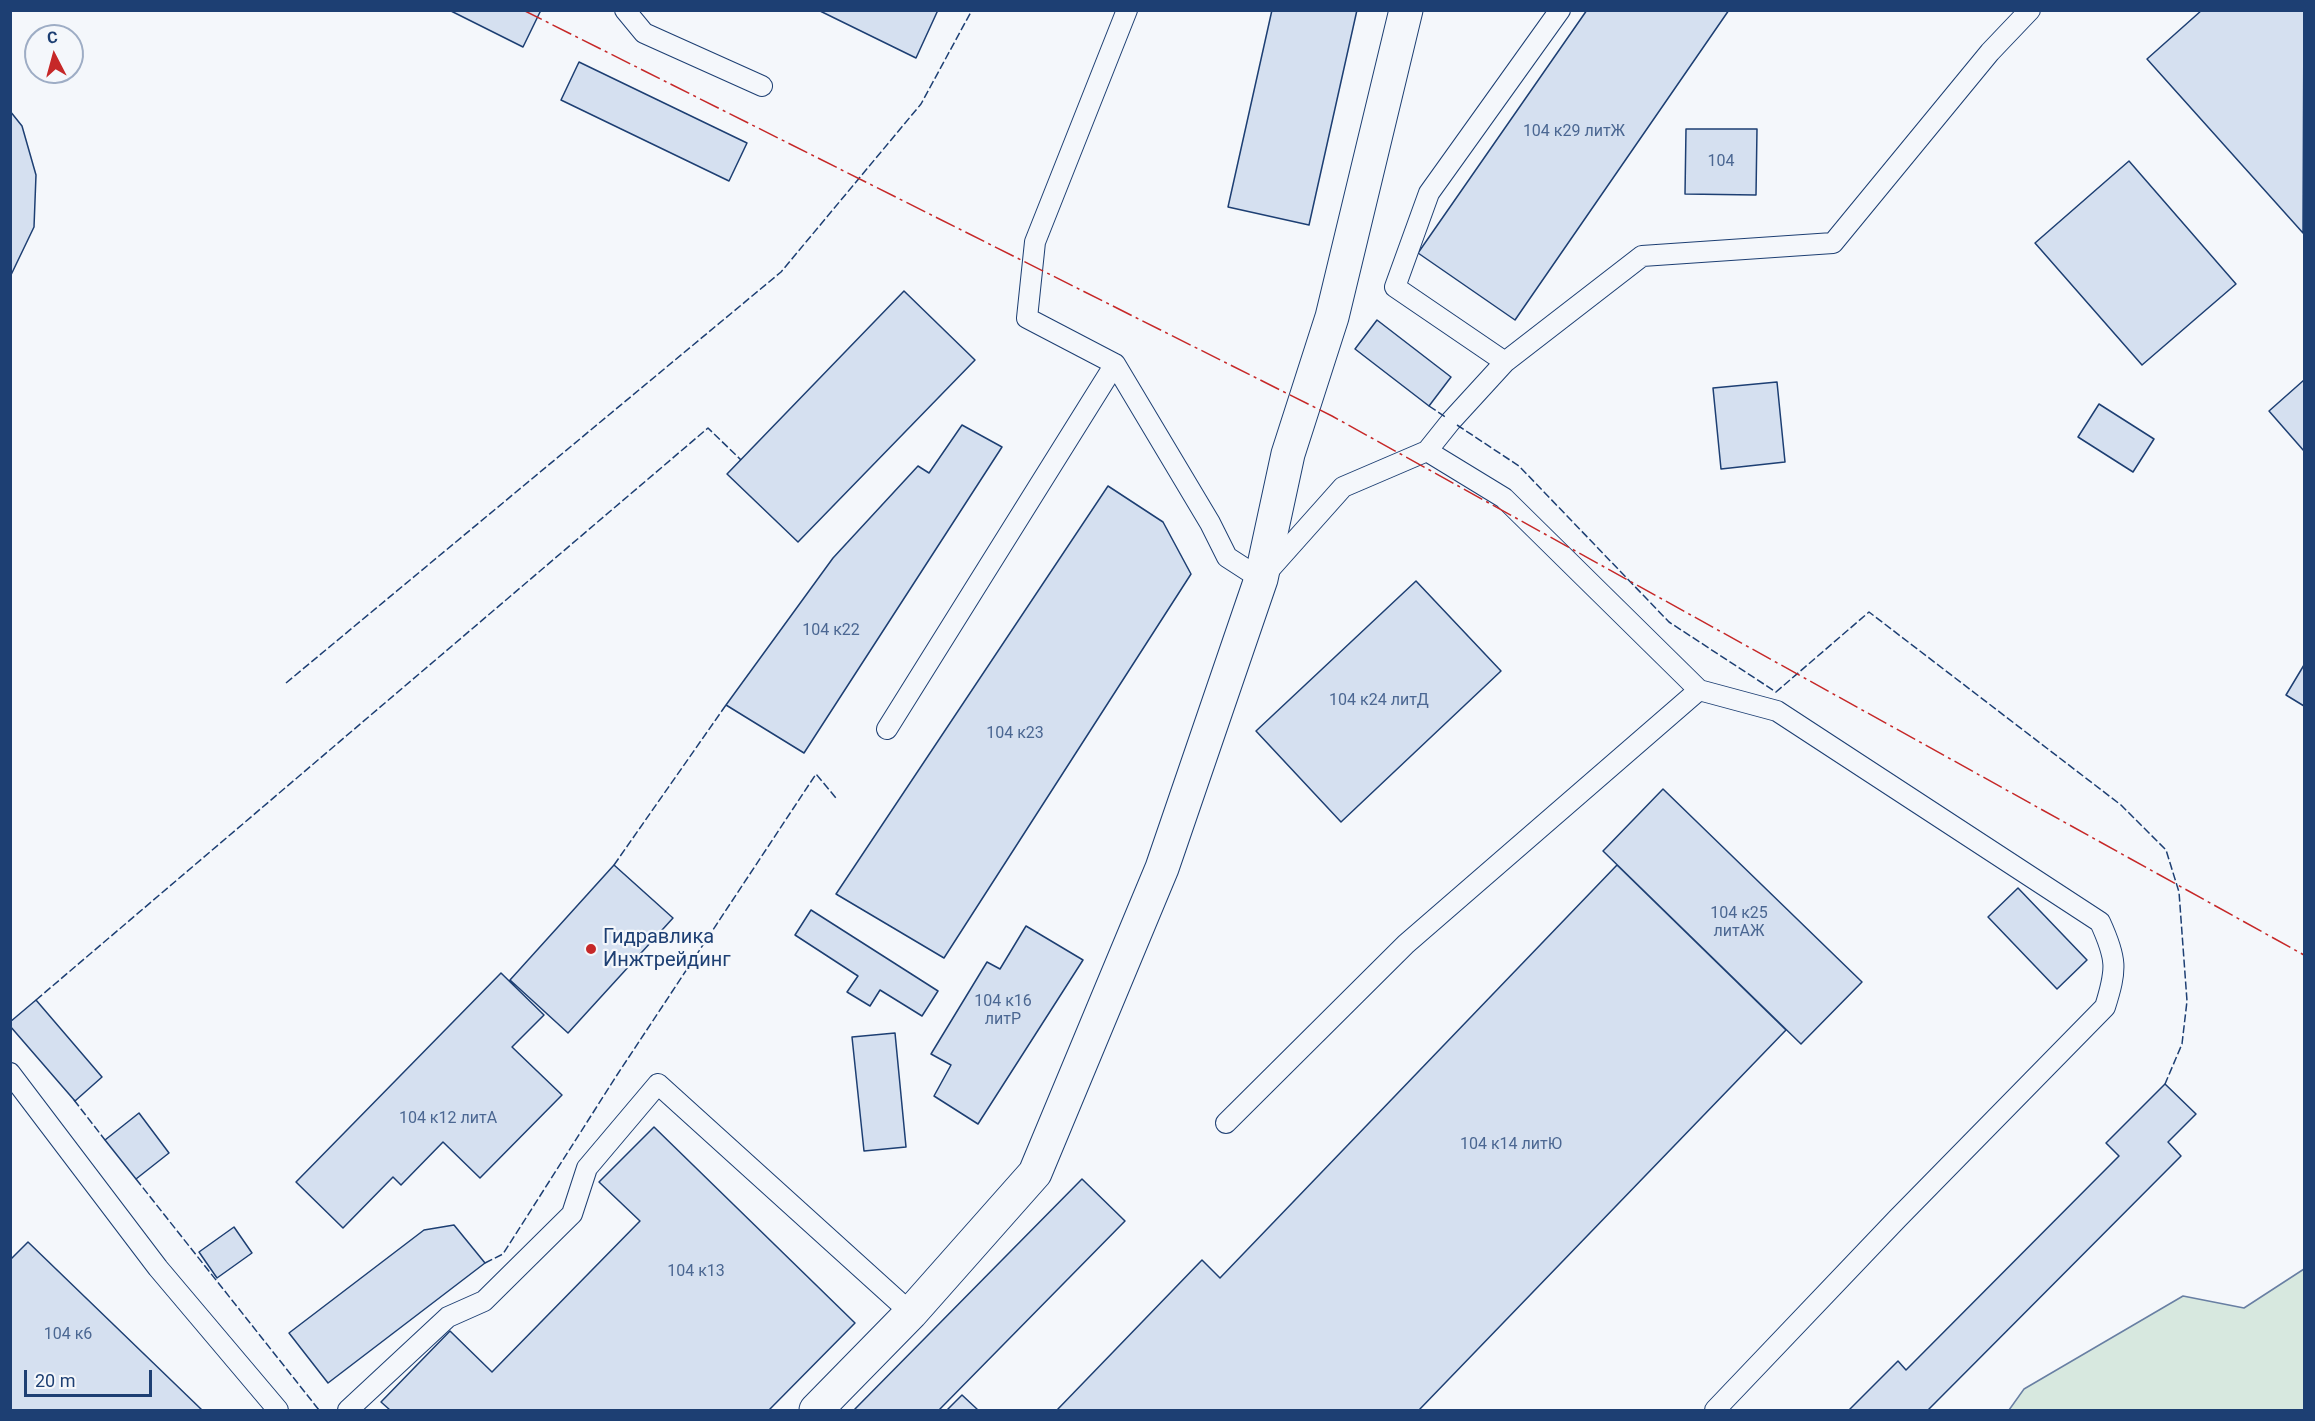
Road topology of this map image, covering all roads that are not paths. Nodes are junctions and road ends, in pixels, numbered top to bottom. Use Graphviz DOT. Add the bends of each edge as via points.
graph roads {
  1 [pos="625,10"];
  2 [pos="1127,10"];
  3 [pos="1406,10"];
  4 [pos="1560,10"];
  5 [pos="2030,10"];
  6 [pos="762,87"];
  7 [pos="1505,362"];
  8 [pos="1115,363"];
  9 [pos="1428,451"];
  10 [pos="1262,579"];
  11 [pos="1700,690"];
  12 [pos="887,729"];
  13 [pos="10,1072"];
  14 [pos="1226,1123"];
  15 [pos="911,1313"];
  16 [pos="278,1410"];
  17 [pos="348,1410"];
  18 [pos="816,1410"];
  19 [pos="1714,1410"];
  1 -- 6 [label="lane" via="644,33"];
  2 -- 8 [label="lane" via="1035,242 1027,318"];
  3 -- 10 [label="street" via="1332,317 1288,454"];
  4 -- 7 [label="lane" via="1429,193 1395,287"];
  5 -- 7 [label="lane" via="1990,52 1833,243 1642,256"];
  7 -- 9 [label="lane"];
  8 -- 10 [label="lane" via="1227,557"];
  8 -- 12 [label="lane"];
  9 -- 10 [label="lane" via="1343,487"];
  9 -- 11 [label="lane" via="1504,498"];
  10 -- 15 [label="street" via="1162,867 1035,1173"];
  11 -- 14 [label="lane" via="1406,944"];
  11 -- 19 [label="lane" via="1777,711 2100,922 2113,950 2115,977 2105,1007"];
  13 -- 16 [label="lane" via="158,1268"];
  15 -- 17 [label="lane" via="658,1084 587,1168 572,1214 484,1301 448,1317"];
  15 -- 18 [label="street"];
}
